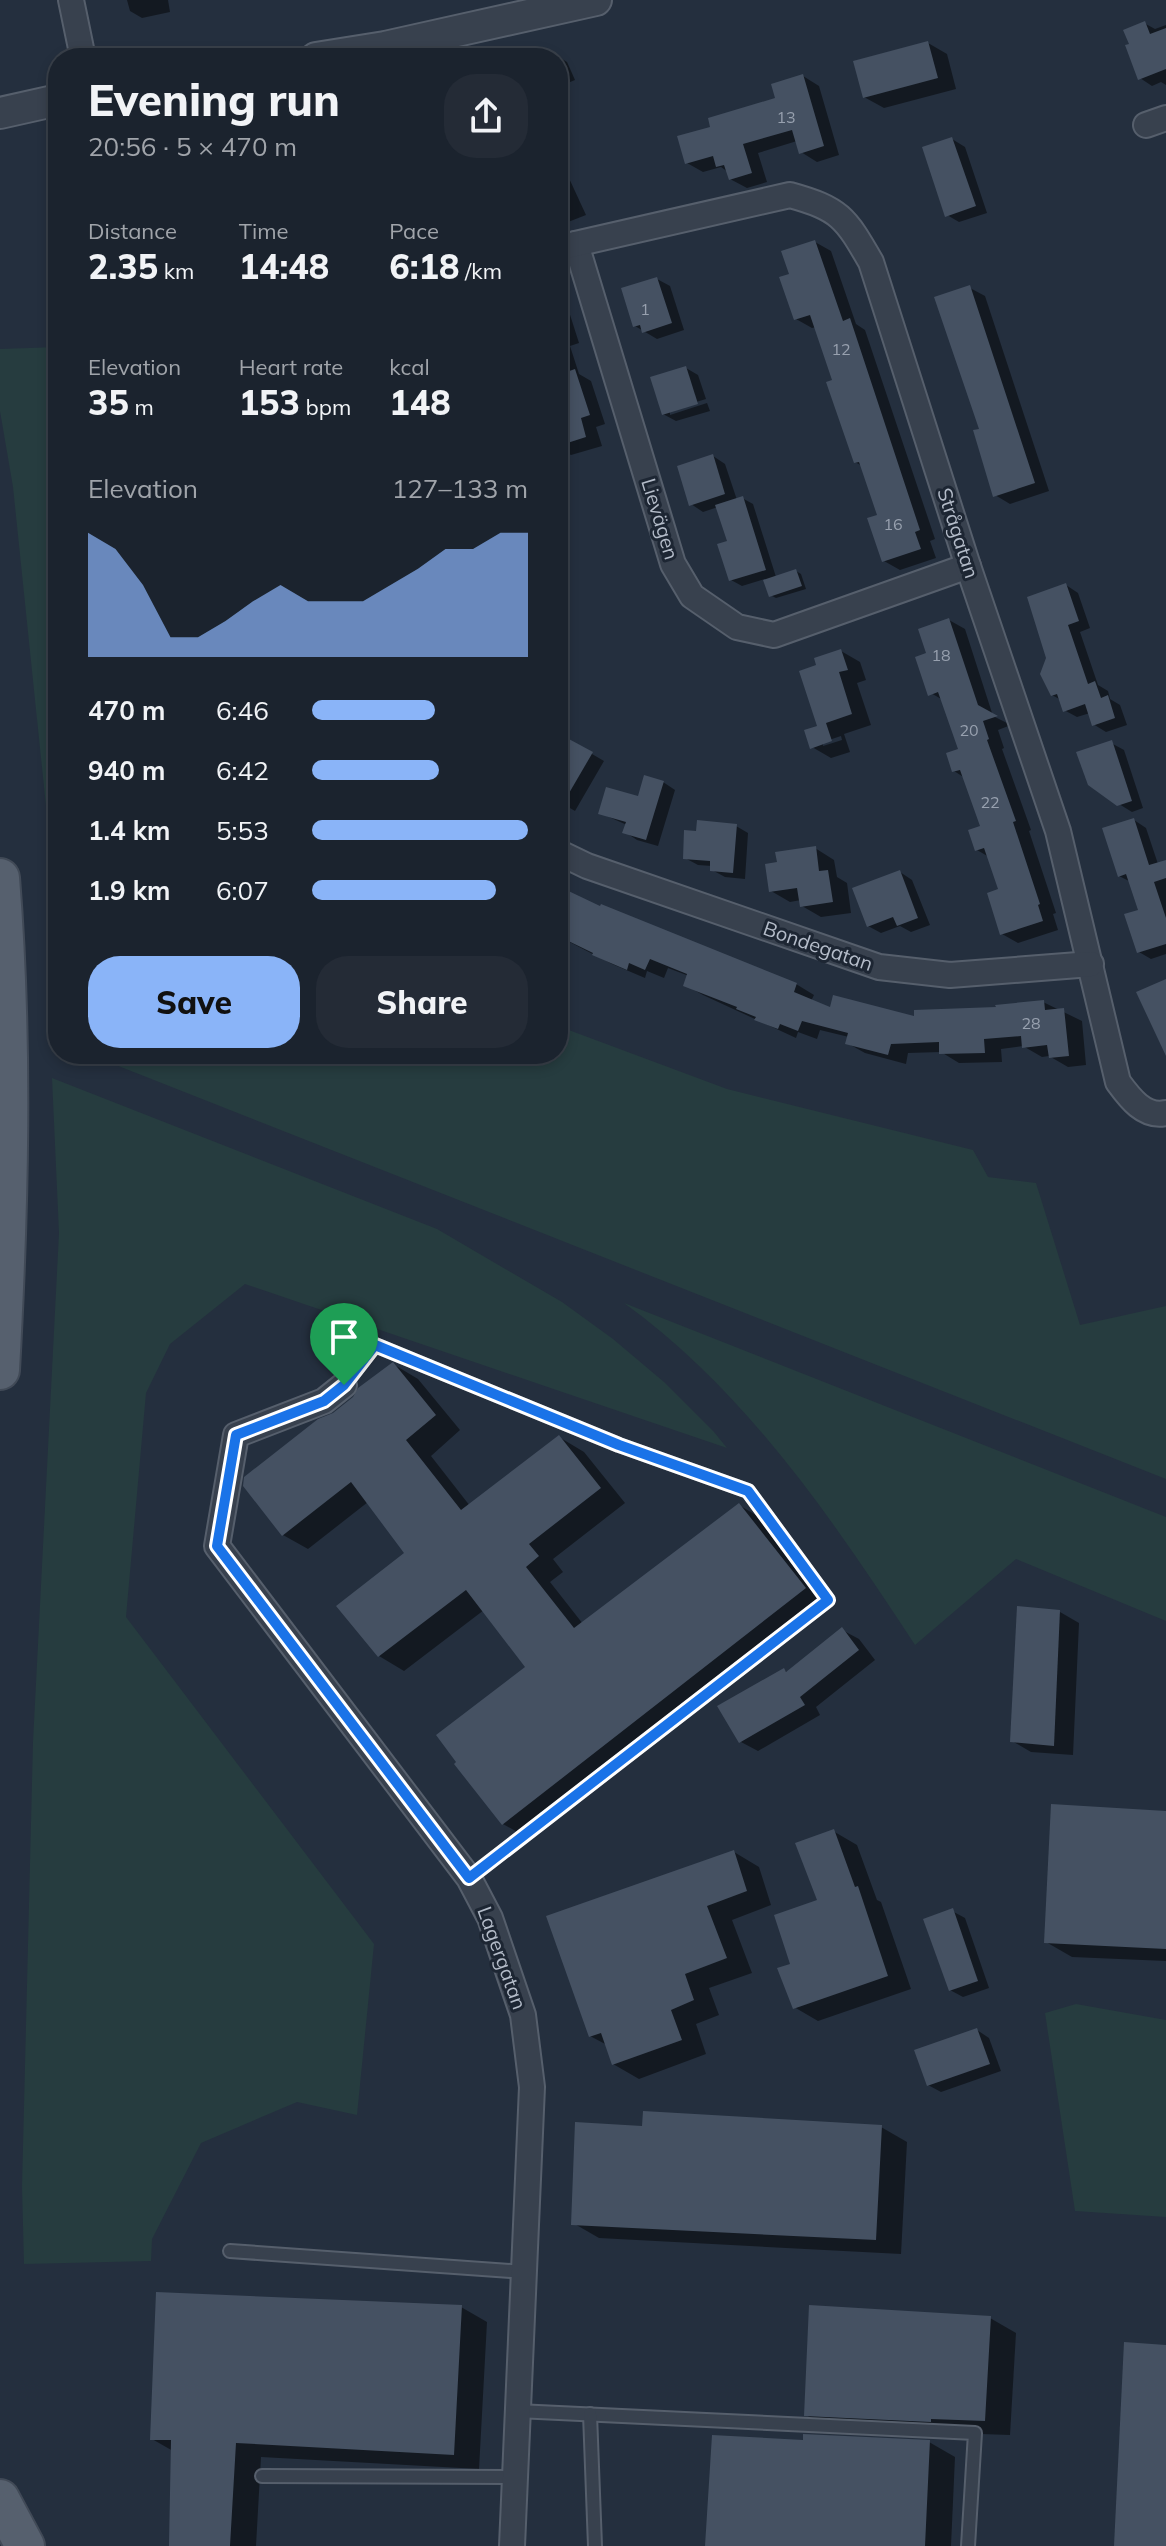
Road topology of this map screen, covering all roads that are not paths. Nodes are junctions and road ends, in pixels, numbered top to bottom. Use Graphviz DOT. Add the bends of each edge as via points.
graph roads {
  1 [pos="71,0"];
  2 [pos="596,0"];
  3 [pos="81,48"];
  4 [pos="379,48"];
  5 [pos="48,102"];
  6 [pos="0,113"];
  7 [pos="568,246"];
  8 [pos="568,249"];
  9 [pos="968,566"];
  10 [pos="568,857"];
  11 [pos="0,878"];
  12 [pos="1091,964"];
  13 [pos="1166,1113"];
  14 [pos="0,1370"];
  15 [pos="344,1385"];
  16 [pos="469,1878"];
  17 [pos="230,2251"];
  18 [pos="524,2272"];
  19 [pos="517,2411"];
  20 [pos="590,2414"];
  21 [pos="262,2476"];
  22 [pos="514,2477"];
  23 [pos="0,2499"];
  24 [pos="25,2546"];
  25 [pos="512,2546"];
  26 [pos="595,2546"];
  27 [pos="968,2546"];
  1 -- 3 [label="street"];
  2 -- 4 [label="street"];
  5 -- 6 [label="street"];
  7 -- 9 [label="street, Strågatan" via="790,195 822,204 842,218 871,262"];
  8 -- 9 [label="street, Lievägen" via="673,564 692,596 737,627 774,635"];
  9 -- 12 [label="street, Strågatan" via="1058,831"];
  10 -- 12 [label="street, Bondegatan" via="879,967 950,975"];
  11 -- 14 [label="main road" via="9,1092"];
  12 -- 13 [label="street, Strågatan" via="1118,1082 1134,1104"];
  15 -- 16 [label="street, Lagergatan" via="324,1401 236,1435 217,1546"];
  15 -- 16 [label="lane" via="375,1345 619,1445 748,1491 828,1600"];
  16 -- 18 [label="street, Lagergatan" via="490,1918 523,2015 532,2087"];
  17 -- 18 [label="lane"];
  18 -- 19 [label="street, Lagergatan"];
  19 -- 20 [label="lane"];
  19 -- 22 [label="street, Lagergatan"];
  20 -- 26 [label="lane"];
  20 -- 27 [label="lane" via="975,2433"];
  21 -- 22 [label="lane"];
  22 -- 25 [label="street, Lagergatan"];
  23 -- 24 [label="main road"];
}
